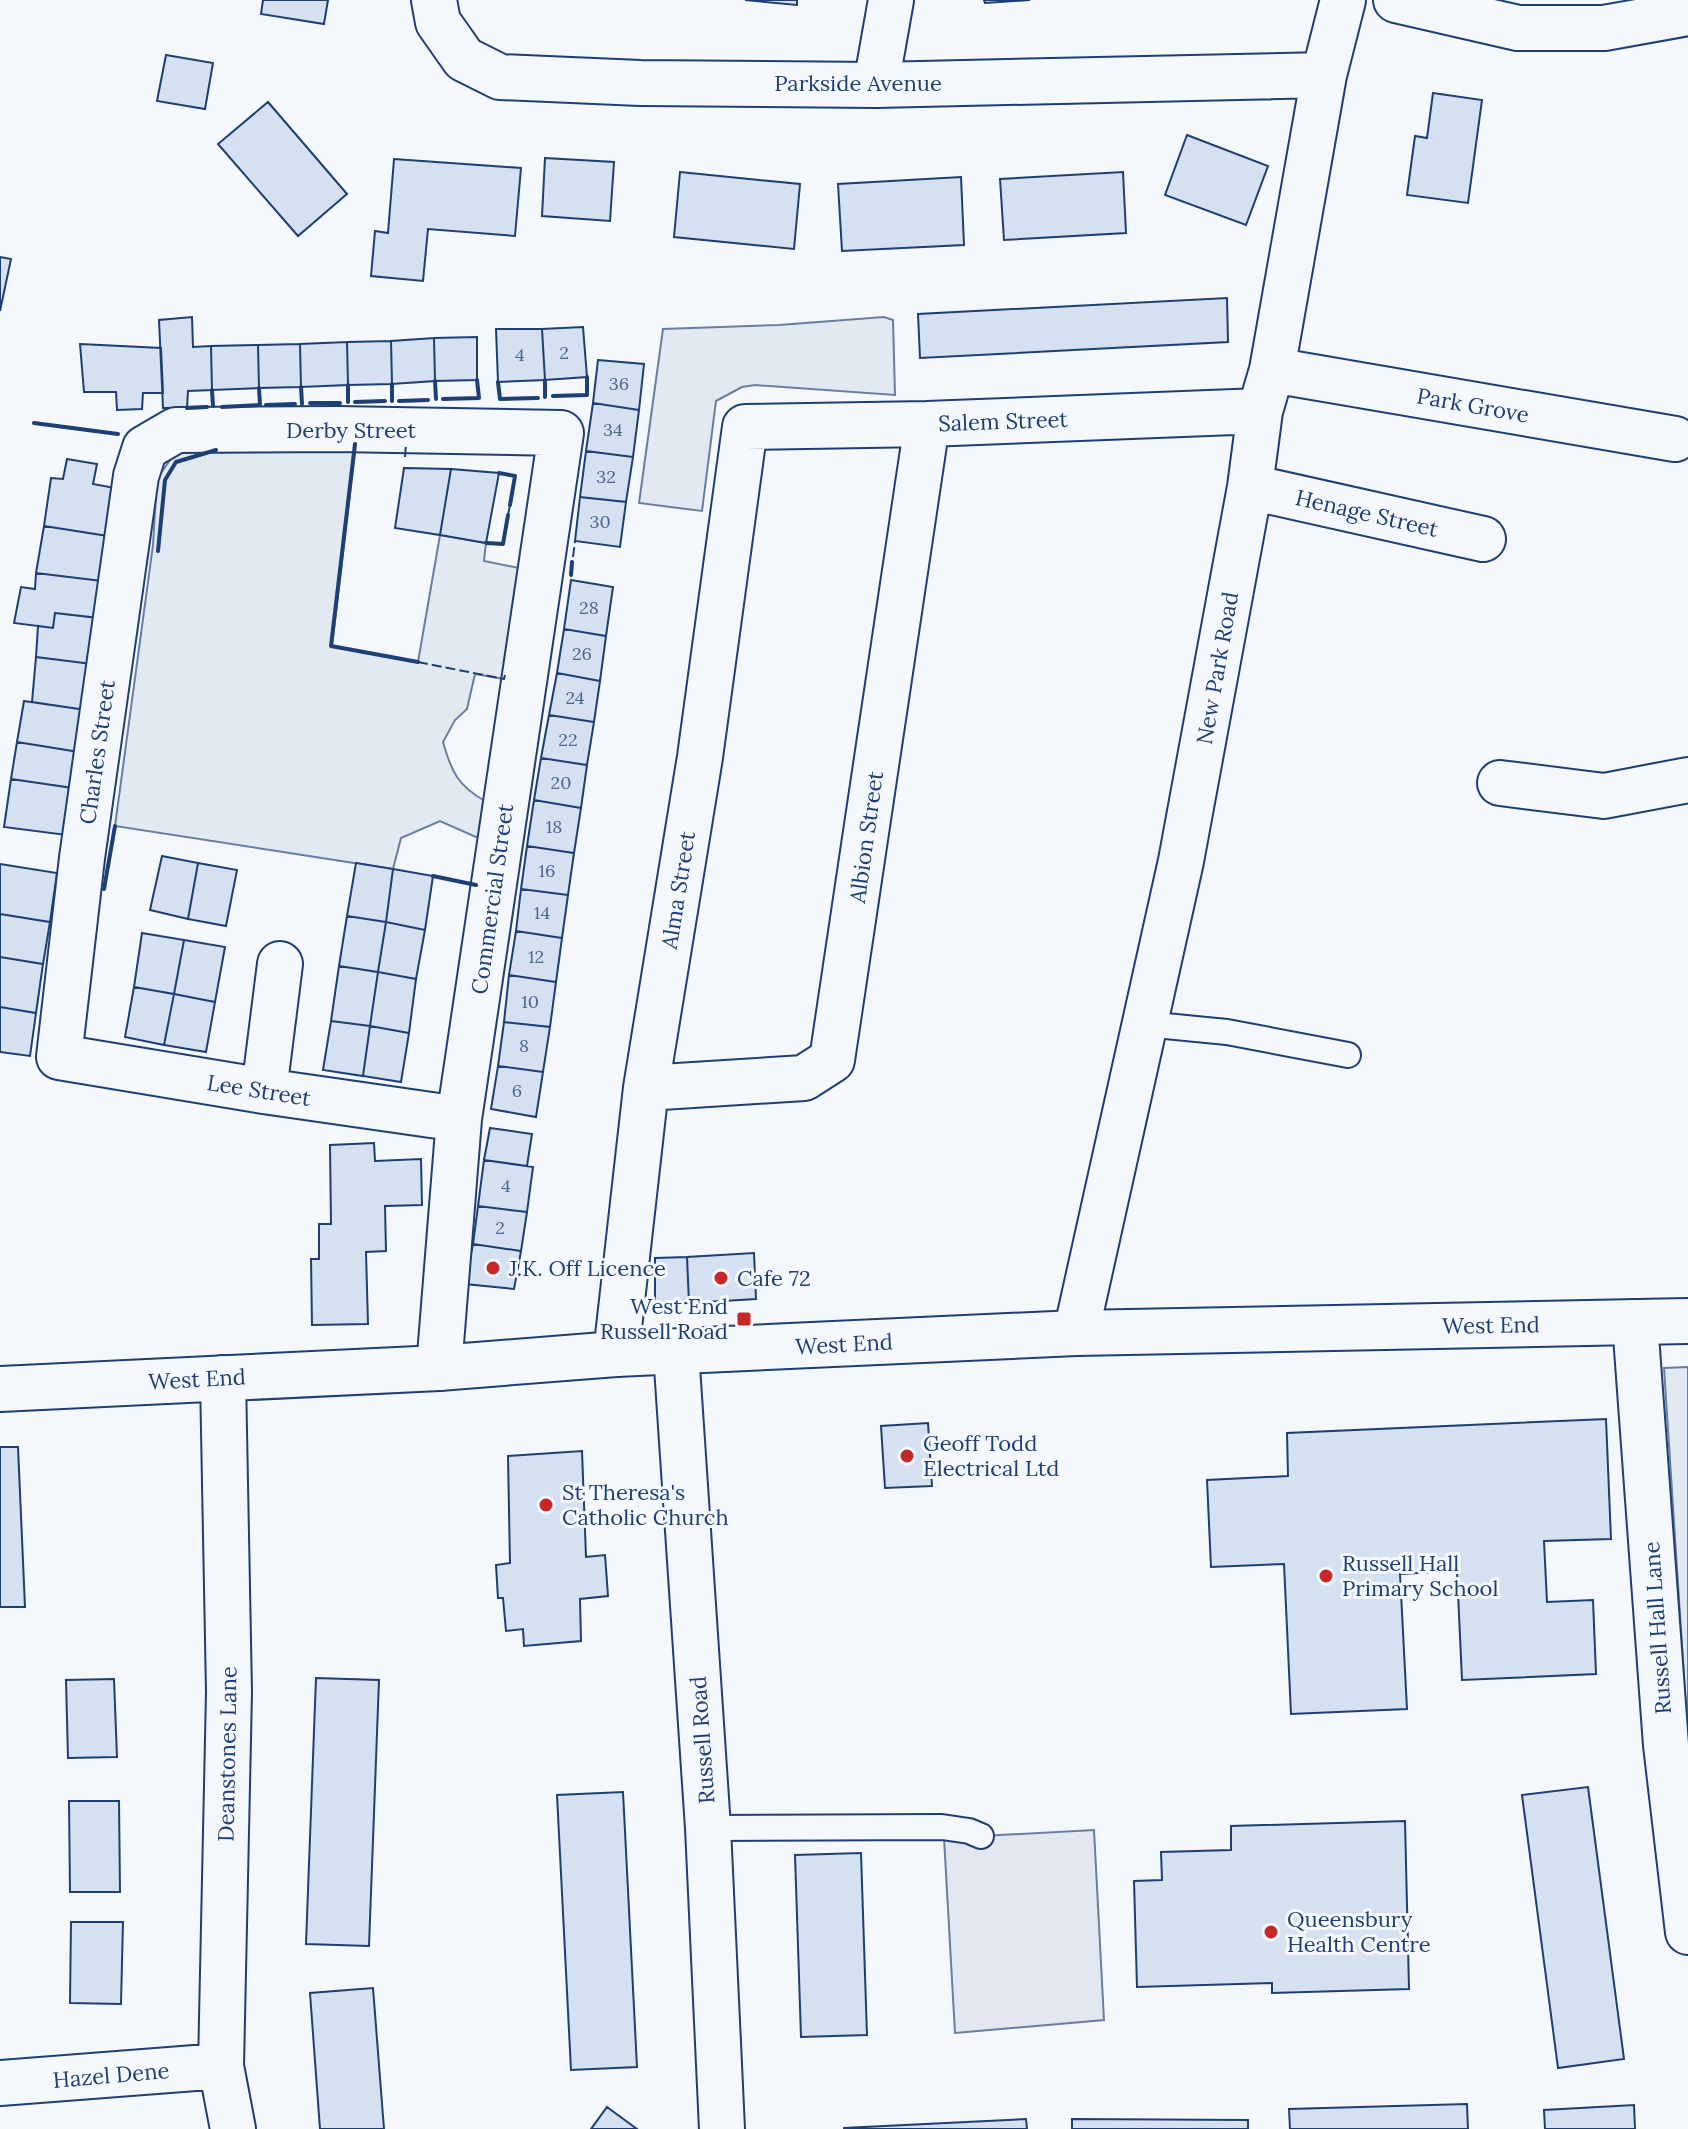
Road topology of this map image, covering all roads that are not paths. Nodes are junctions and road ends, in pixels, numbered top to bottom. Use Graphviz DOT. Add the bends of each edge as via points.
graph roads {
  1 [pos="434,0"];
  2 [pos="891,0"];
  3 [pos="1343,0"];
  4 [pos="1396,0"];
  5 [pos="1688,13"];
  6 [pos="1324,75"];
  7 [pos="876,85"];
  8 [pos="1272,370"];
  9 [pos="1260,411"];
  10 [pos="927,424"];
  11 [pos="745,427"];
  12 [pos="561,433"];
  13 [pos="1675,439"];
  14 [pos="145,448"];
  15 [pos="1250,487"];
  16 [pos="1483,539"];
  17 [pos="1688,780"];
  18 [pos="1500,783"];
  19 [pos="280,964"];
  20 [pos="1145,1024"];
  21 [pos="1348,1055"];
  22 [pos="59,1057"];
  23 [pos="646,1088"];
  24 [pos="264,1091"];
  25 [pos="459,1119"];
  26 [pos="1688,1321"];
  27 [pos="1635,1322"];
  28 [pos="1076,1333"];
  29 [pos="676,1352"];
  30 [pos="616,1354"];
  31 [pos="439,1368"];
  32 [pos="223,1378"];
  33 [pos="0,1389"];
  34 [pos="708,1828"];
  35 [pos="981,1836"];
  36 [pos="1688,1932"];
  37 [pos="221,2066"];
  38 [pos="0,2083"];
  39 [pos="233,2129"];
  40 [pos="722,2129"];
  1 -- 7 [label="street, Parkside Avenue" via="438,22 464,59 500,77"];
  2 -- 7 [label="street"];
  3 -- 6 [label="street, New Park Road"];
  4 -- 5 [label="street" via="1518,28 1604,28"];
  6 -- 7 [label="street, Parkside Avenue"];
  6 -- 8 [label="street, New Park Road"];
  8 -- 9 [label="street, New Park Road"];
  8 -- 13 [label="street, Park Grove"];
  9 -- 10 [label="street, Salem Street"];
  9 -- 15 [label="street, New Park Road"];
  10 -- 11 [label="street, Salem Street"];
  10 -- 23 [label="street, Albion Street" via="832,1060 804,1078"];
  11 -- 23 [label="street, Alma Street" via="700,757"];
  12 -- 14 [label="street, Derby Street" via="176,430"];
  12 -- 25 [label="street, Commercial Street"];
  14 -- 22 [label="street, Charles Street" via="136,476 82,858"];
  15 -- 16 [label="street, Henage Street"];
  15 -- 20 [label="street, New Park Road" via="1181,861"];
  17 -- 18 [label="street" via="1604,796"];
  19 -- 24 [label="street"];
  20 -- 21 [label="lane" via="1227,1032"];
  20 -- 28 [label="street, New Park Road"];
  22 -- 24 [label="street, Lee Street"];
  23 -- 30 [label="street, Alma Street"];
  24 -- 25 [label="street, Lee Street"];
  25 -- 31 [label="street, Commercial Street"];
  26 -- 27 [label="street, West End"];
  27 -- 28 [label="street, West End"];
  27 -- 36 [label="street, Russell Hall Lane" via="1666,1745"];
  28 -- 29 [label="street, West End"];
  29 -- 30 [label="street, West End"];
  29 -- 34 [label="street, Russell Road"];
  30 -- 31 [label="street, West End"];
  31 -- 32 [label="street, West End"];
  32 -- 33 [label="street, West End"];
  32 -- 37 [label="street, Deanstones Lane" via="229,1692"];
  34 -- 35 [label="lane" via="942,1827"];
  34 -- 40 [label="street, Russell Road"];
  37 -- 38 [label="street, Hazel Dene"];
  37 -- 39 [label="street, Deanstones Lane"];
}
